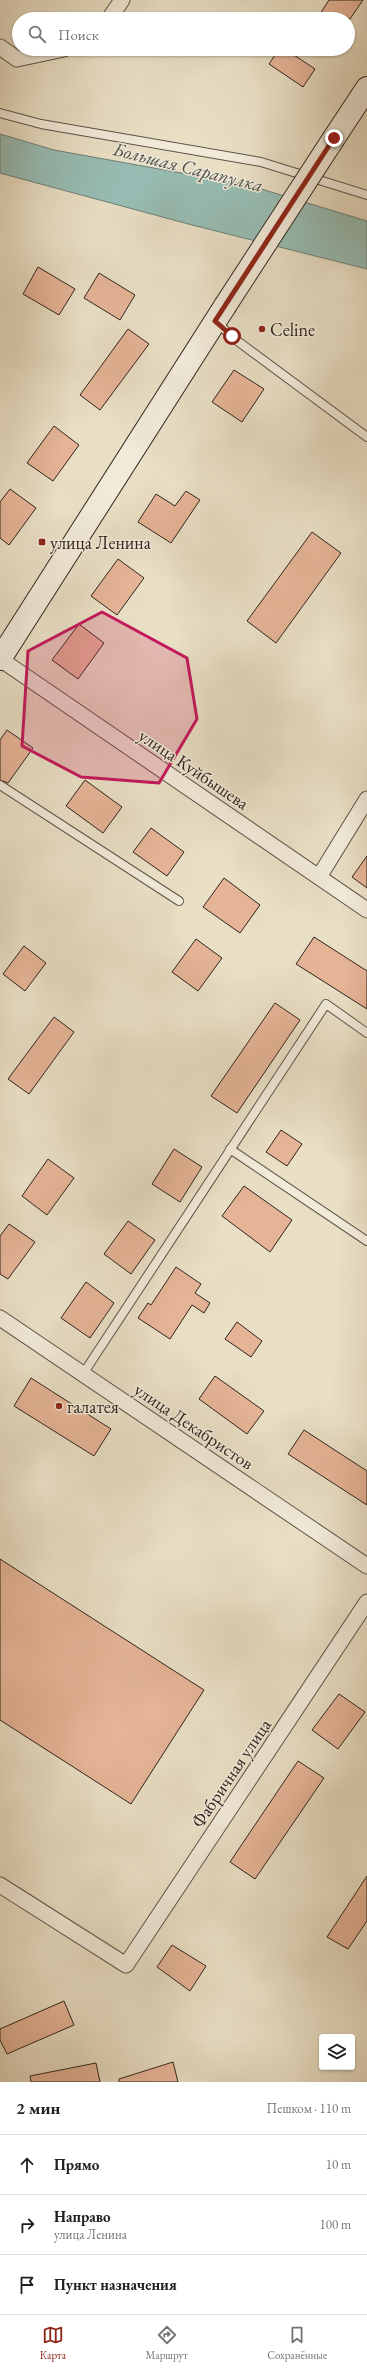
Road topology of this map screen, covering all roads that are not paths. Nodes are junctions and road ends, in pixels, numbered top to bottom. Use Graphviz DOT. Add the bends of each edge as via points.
graph roads {
  1 [pos="122,0"];
  2 [pos="114,12"];
  3 [pos="0,47"];
  4 [pos="12,55"];
  5 [pos="13,56"];
  6 [pos="31,56"];
  7 [pos="367,88"];
  8 [pos="0,113"];
  9 [pos="367,195"];
  10 [pos="220,313"];
  11 [pos="367,437"];
  12 [pos="0,659"];
  13 [pos="0,785"];
  14 [pos="367,799"];
  15 [pos="319,877"];
  16 [pos="179,901"];
  17 [pos="367,910"];
  18 [pos="367,1032"];
  19 [pos="230,1149"];
  20 [pos="367,1241"];
  21 [pos="0,1318"];
  22 [pos="83,1374"];
  23 [pos="367,1566"];
  24 [pos="367,1602"];
  25 [pos="0,1884"];
  1 -- 2 [label="street"];
  3 -- 4 [label="street"];
  5 -- 6 [label="street" via="17,59"];
  7 -- 10 [label="main road, bridge"];
  8 -- 9 [label="lane" via="41,124 260,162"];
  10 -- 11 [label="lane" via="232,336"];
  10 -- 12 [label="main road"];
  12 -- 15 [label="street, улица Куйбышева"];
  13 -- 16 [label="lane"];
  14 -- 15 [label="street"];
  15 -- 17 [label="street, улица Куйбышева"];
  18 -- 19 [label="lane" via="326,1004"];
  19 -- 20 [label="lane"];
  19 -- 22 [label="lane"];
  21 -- 22 [label="street, улица Декабристов"];
  22 -- 23 [label="street, улица Декабристов"];
  24 -- 25 [label="street, Фабричная улица" via="126,1965"];
}
